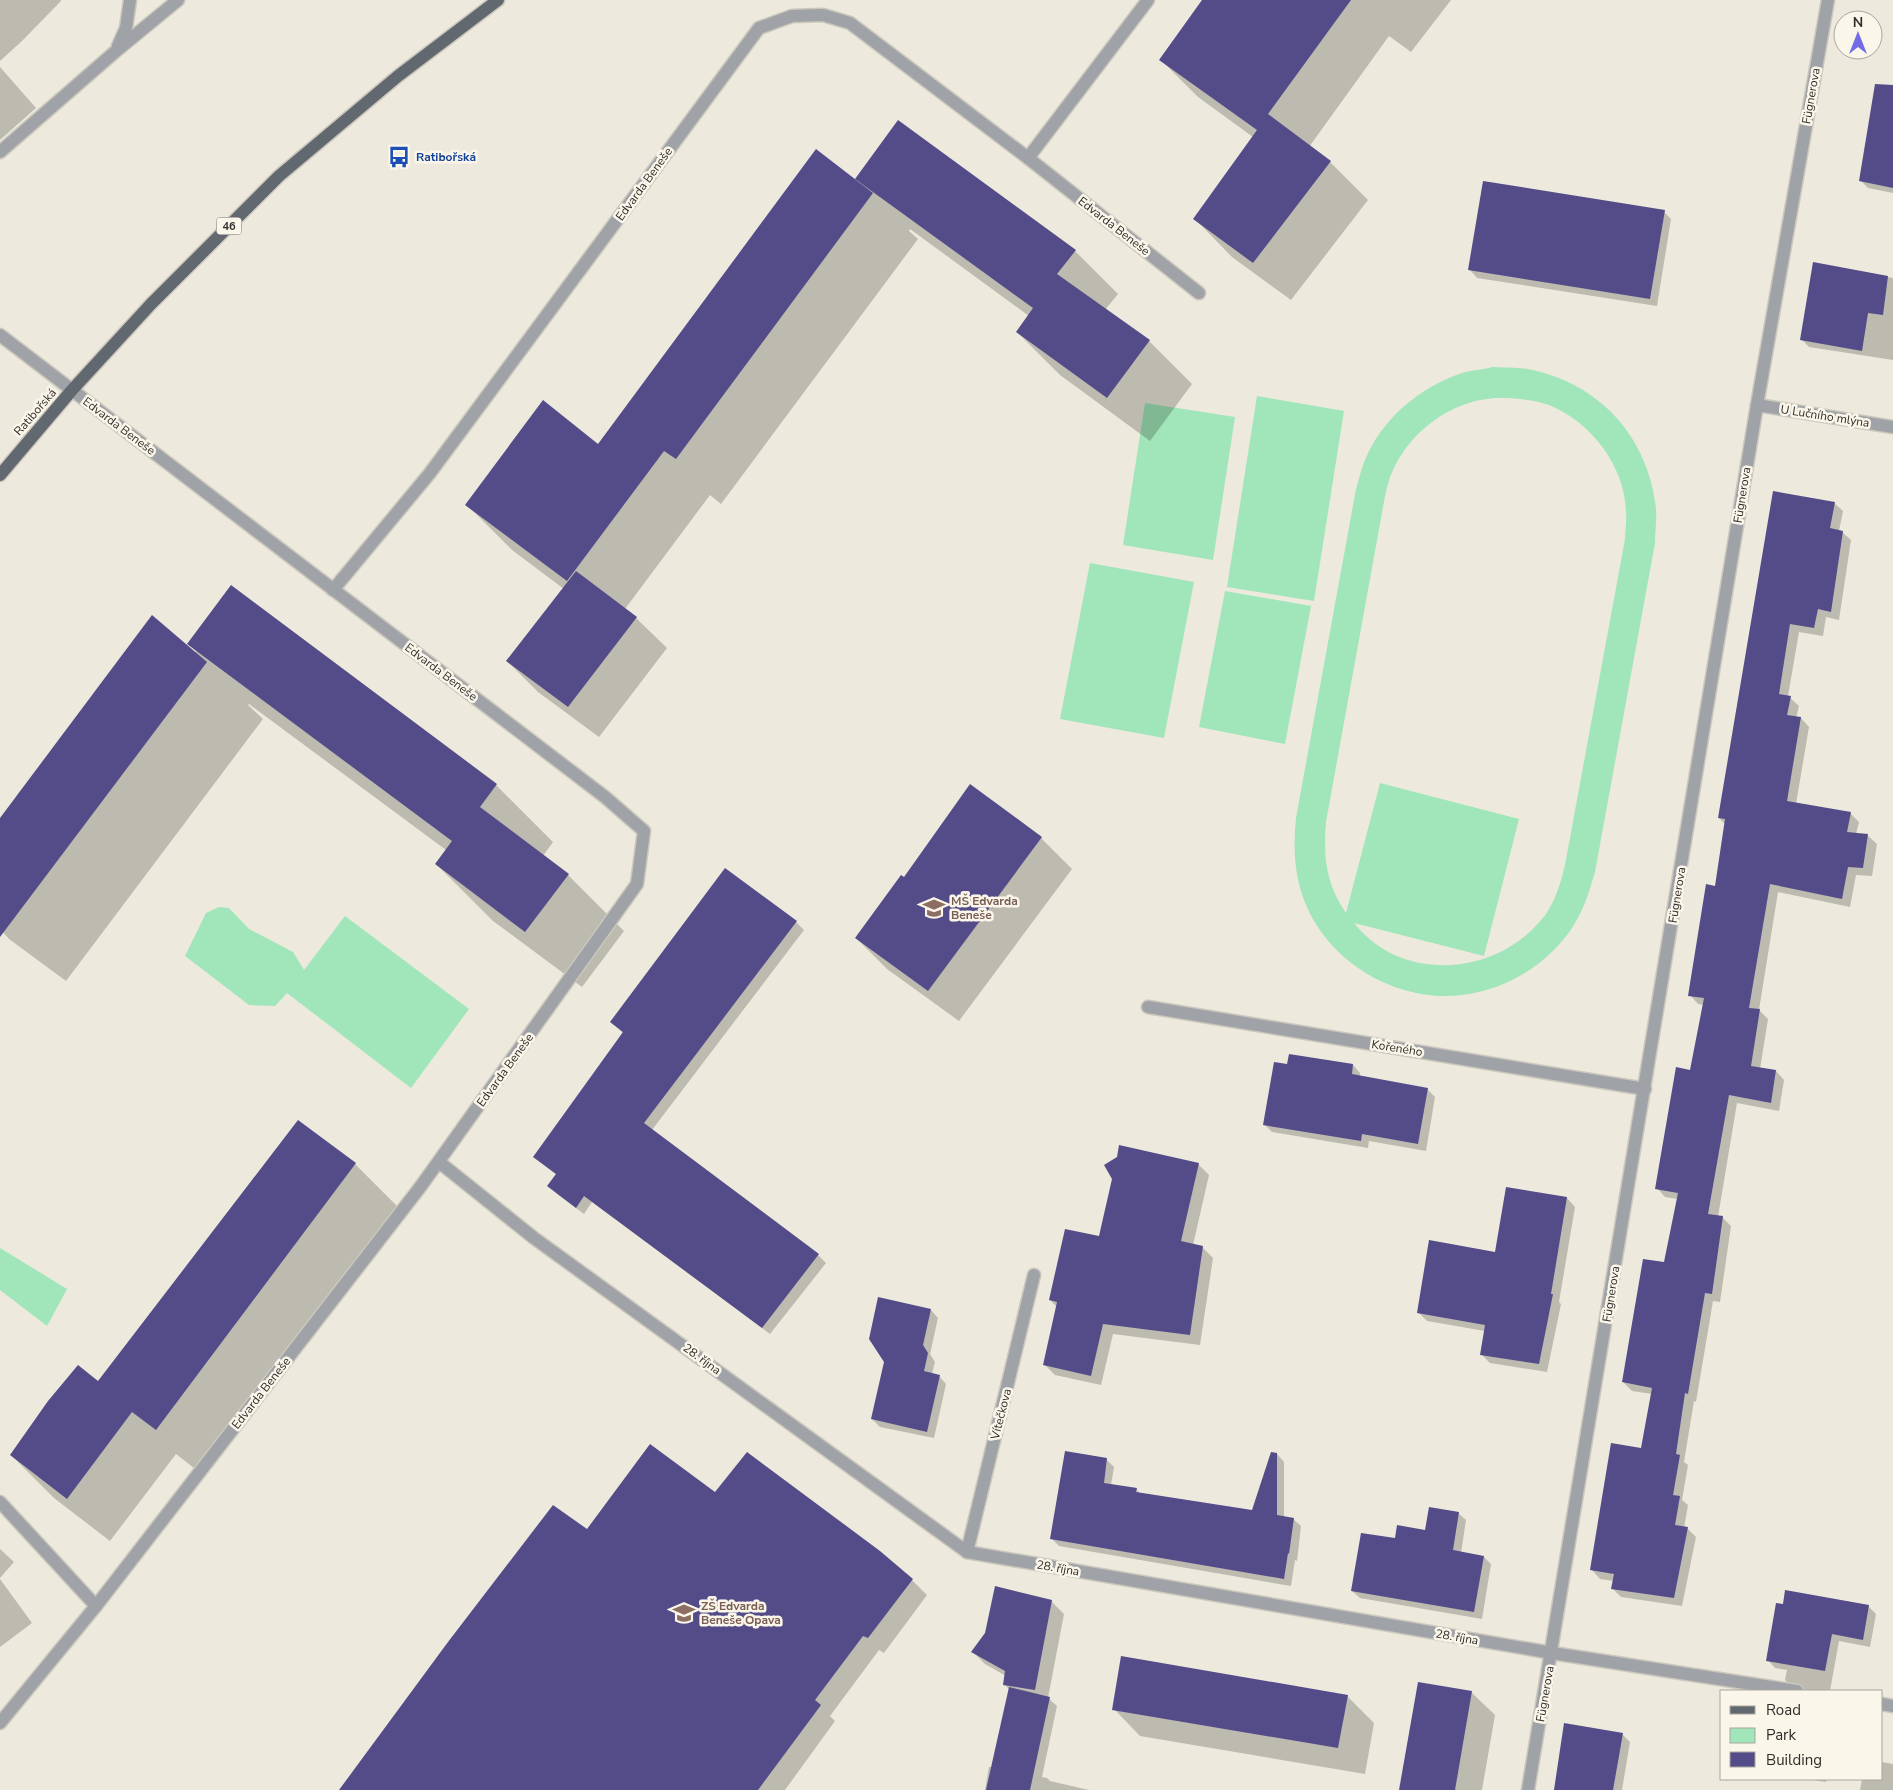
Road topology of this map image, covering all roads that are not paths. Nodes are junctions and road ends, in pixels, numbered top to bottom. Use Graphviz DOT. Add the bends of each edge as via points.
graph roads {
  1 [pos="130,0"];
  2 [pos="178,0"];
  3 [pos="498,0"];
  4 [pos="1148,0"];
  5 [pos="1828,0"];
  6 [pos="116,51"];
  7 [pos="0,152"];
  8 [pos="1028,158"];
  9 [pos="1199,293"];
  10 [pos="0,335"];
  11 [pos="72,390"];
  12 [pos="1757,404"];
  13 [pos="1893,427"];
  14 [pos="0,475"];
  15 [pos="333,590"];
  16 [pos="1148,1007"];
  17 [pos="1645,1089"];
  18 [pos="439,1162"];
  19 [pos="1034,1275"];
  20 [pos="0,1502"];
  21 [pos="967,1552"];
  22 [pos="96,1606"];
  23 [pos="1552,1653"];
  24 [pos="1791,1690"];
  25 [pos="0,1723"];
  26 [pos="1528,1790"];
  1 -- 6 [label="street" via="126,28"];
  2 -- 6 [label="street"];
  3 -- 11 [label="main road, Ratibořská / 46" via="398,76 279,176 151,304"];
  4 -- 8 [label="street"];
  5 -- 12 [label="street, Fügnerova"];
  6 -- 7 [label="street"];
  8 -- 9 [label="street, Edvarda Beneše"];
  8 -- 15 [label="street, Edvarda Beneše" via="850,23 824,15 792,16 759,28 430,473"];
  10 -- 11 [label="street, Ratibořská"];
  11 -- 14 [label="main road, Ratibořská / 46"];
  11 -- 15 [label="street, Edvarda Beneše"];
  12 -- 13 [label="street, U Lučního mlýna"];
  12 -- 17 [label="street, Fügnerova"];
  15 -- 18 [label="street, Edvarda Beneše" via="605,797 644,831 637,884"];
  16 -- 17 [label="street, Kořeného"];
  17 -- 23 [label="street, Fügnerova"];
  18 -- 21 [label="street, 28. října" via="534,1238"];
  18 -- 22 [label="street, Edvarda Beneše"];
  19 -- 21 [label="street, Vítečkova"];
  20 -- 22 [label="street"];
  21 -- 23 [label="street, 28. října"];
  22 -- 25 [label="street, Edvarda Beneše"];
  23 -- 24 [label="street, 28. října"];
  23 -- 26 [label="street, Fügnerova"];
}
